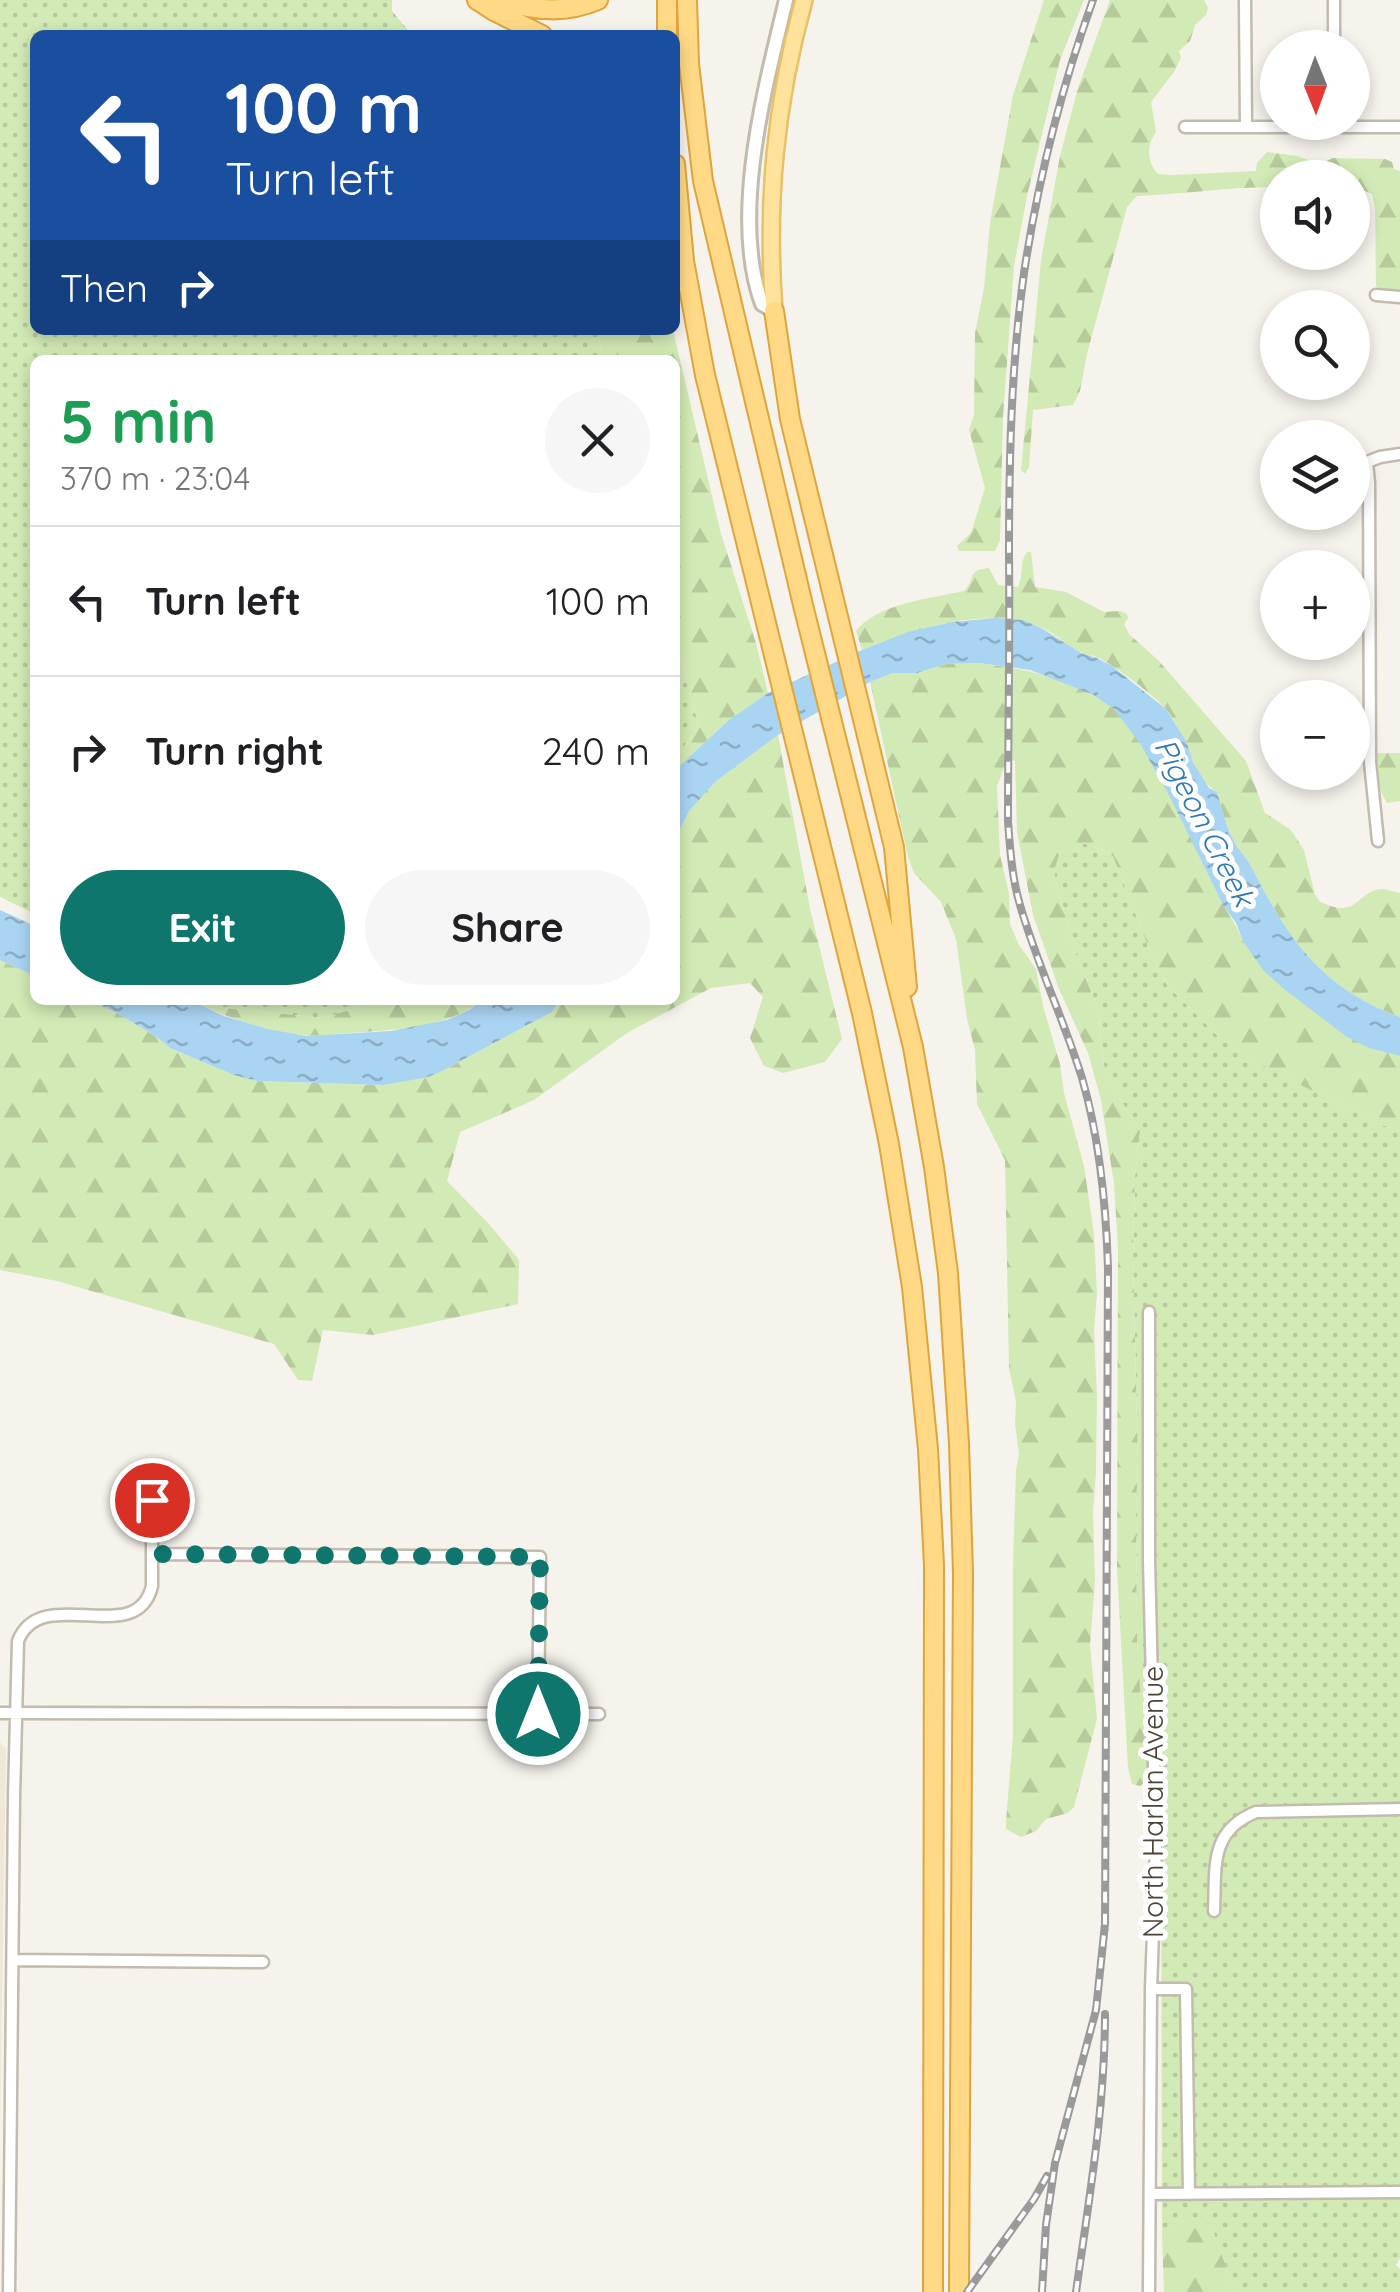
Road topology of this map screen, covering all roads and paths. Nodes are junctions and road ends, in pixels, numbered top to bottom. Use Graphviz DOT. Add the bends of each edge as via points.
graph roads {
  1 [pos="477,0"];
  2 [pos="503,0"];
  3 [pos="598,0"];
  4 [pos="667,0"];
  5 [pos="686,0"];
  6 [pos="786,0"];
  7 [pos="804,0"];
  8 [pos="1245,0"];
  9 [pos="1334,0"];
  10 [pos="532,30"];
  11 [pos="668,30"];
  12 [pos="1334,30"];
  13 [pos="1184,126"];
  14 [pos="1246,126"];
  15 [pos="1260,126"];
  16 [pos="1370,126"];
  17 [pos="1400,127"];
  18 [pos="680,218"];
  19 [pos="680,245"];
  20 [pos="684,261"];
  21 [pos="1376,294"];
  22 [pos="1400,297"];
  23 [pos="774,311"];
  24 [pos="1400,454"];
  25 [pos="1378,841"];
  26 [pos="914,1048"];
  27 [pos="1148,1312"];
  28 [pos="152,1500"];
  29 [pos="152,1554"];
  30 [pos="16,1712"];
  31 [pos="0,1713"];
  32 [pos="538,1714"];
  33 [pos="599,1714"];
  34 [pos="1400,1809"];
  35 [pos="1214,1911"];
  36 [pos="14,1960"];
  37 [pos="262,1962"];
  38 [pos="1151,1989"];
  39 [pos="1400,2192"];
  40 [pos="1150,2194"];
  41 [pos="1189,2194"];
  42 [pos="9,2292"];
  43 [pos="933,2292"];
  44 [pos="959,2292"];
  45 [pos="1149,2292"];
  1 -- 10 [label="highway"];
  2 -- 3 [label="highway" via="548,10"];
  4 -- 11 [label="highway"];
  5 -- 26 [label="highway" via="703,182"];
  6 -- 23 [label="street" via="762,104 750,206 756,286 762,304"];
  7 -- 23 [label="main road" via="776,137 770,221"];
  8 -- 14 [label="street"];
  9 -- 12 [label="street"];
  13 -- 14 [label="street"];
  14 -- 15 [label="street"];
  16 -- 17 [label="street"];
  18 -- 20 [label="highway"];
  19 -- 20 [label="highway"];
  20 -- 43 [label="highway" via="704,375 862,1013 912,1287 935,1626"];
  21 -- 22 [label="street"];
  23 -- 26 [label="highway" via="790,419 894,848"];
  24 -- 25 [label="street" via="1367,462 1370,762"];
  26 -- 44 [label="highway" via="948,1274 959,1444"];
  27 -- 38 [label="street, North Harlan Avenue" via="1156,1847"];
  28 -- 29 [label="street"];
  29 -- 30 [label="street" via="151,1591 134,1611 49,1615 26,1627 18,1647"];
  29 -- 32 [label="street" via="540,1557"];
  30 -- 31 [label="street"];
  30 -- 32 [label="street"];
  30 -- 36 [label="street"];
  32 -- 33 [label="street"];
  34 -- 35 [label="street" via="1256,1812 1236,1820 1217,1852"];
  36 -- 37 [label="street"];
  36 -- 42 [label="street"];
  38 -- 40 [label="street, North Harlan Avenue"];
  38 -- 41 [label="street" via="1186,1989"];
  39 -- 41 [label="street"];
  40 -- 41 [label="street"];
  40 -- 45 [label="street, North Harlan Avenue"];
}
